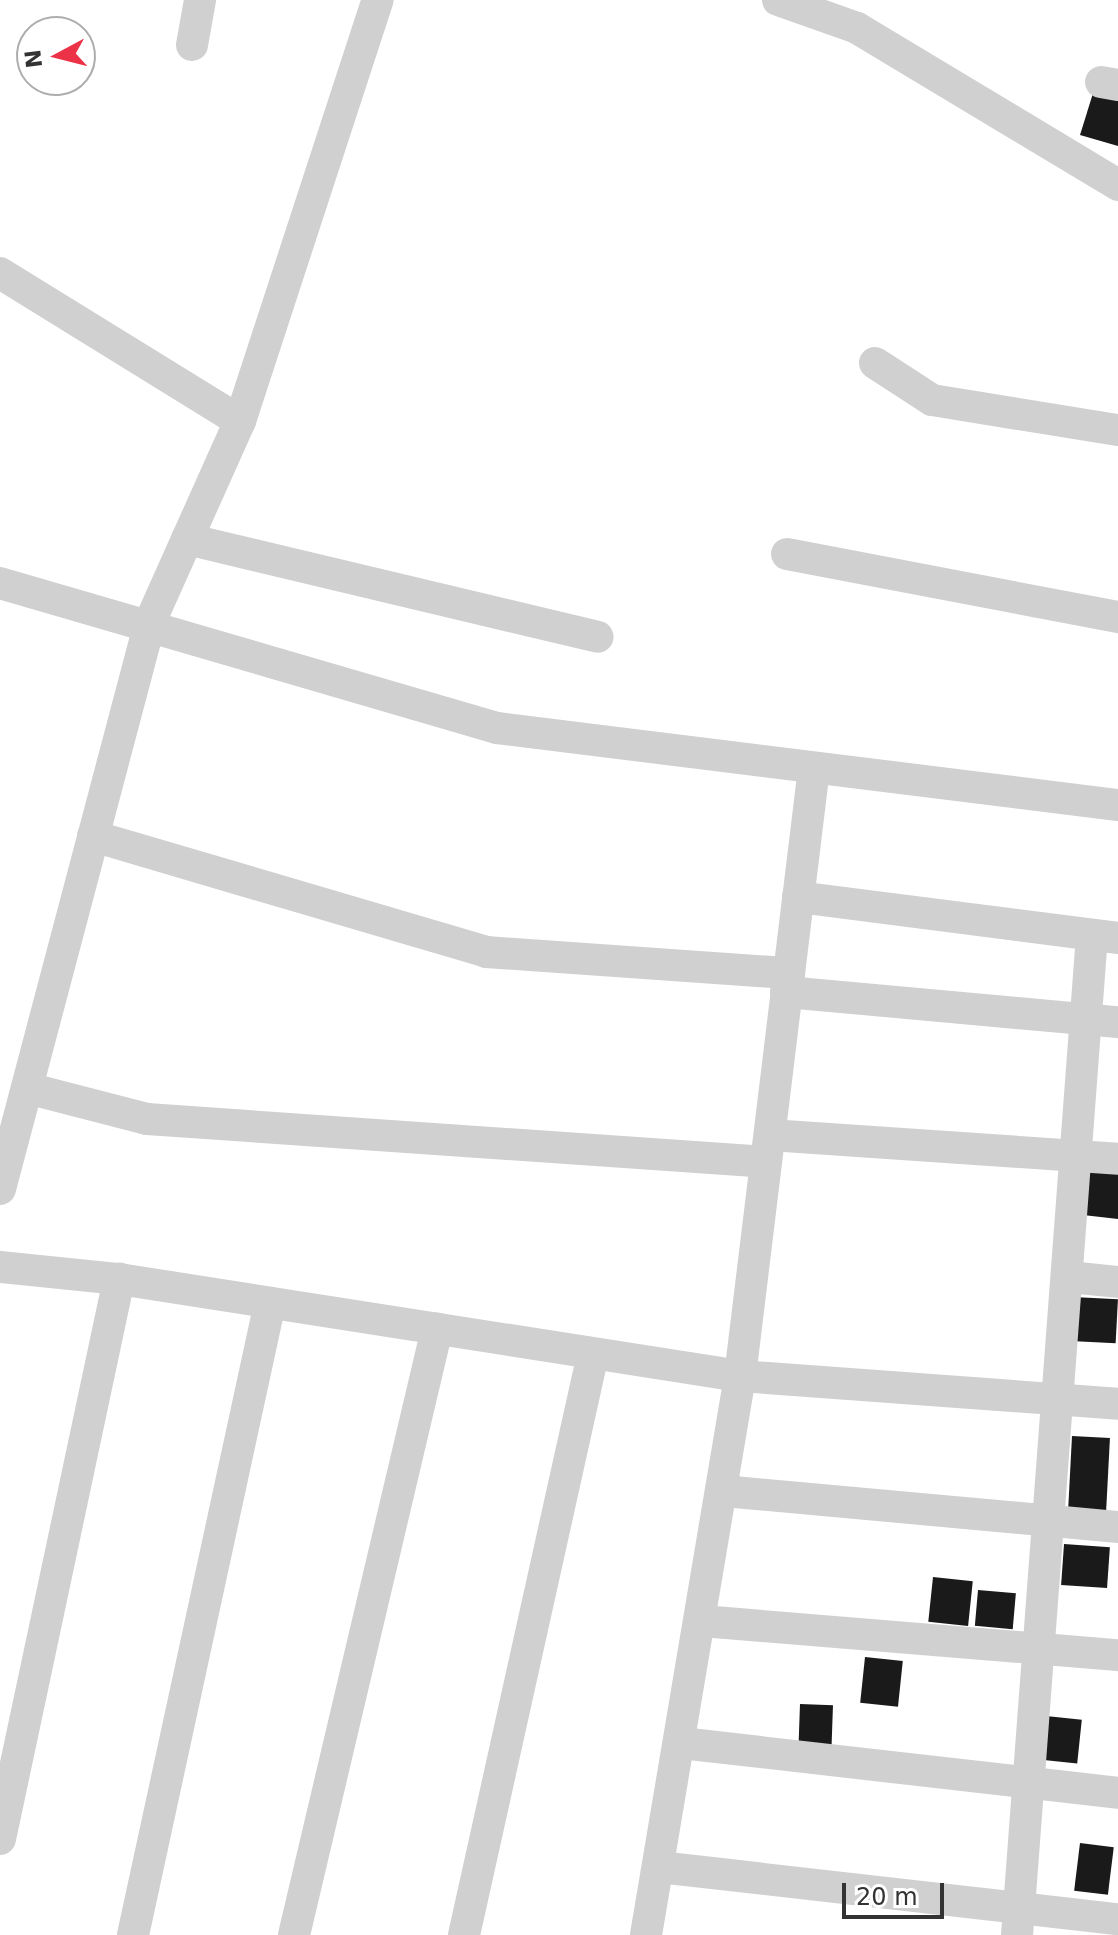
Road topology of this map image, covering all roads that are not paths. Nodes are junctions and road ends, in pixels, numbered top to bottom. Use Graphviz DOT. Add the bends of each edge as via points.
graph roads {
  1 [pos="200,0"];
  2 [pos="378,0"];
  3 [pos="778,0"];
  4 [pos="192,45"];
  5 [pos="1118,185"];
  6 [pos="0,273"];
  7 [pos="875,363"];
  8 [pos="240,421"];
  9 [pos="1118,430"];
  10 [pos="187,539"];
  11 [pos="787,554"];
  12 [pos="0,583"];
  13 [pos="1118,617"];
  14 [pos="150,622"];
  15 [pos="597,637"];
  16 [pos="814,768"];
  17 [pos="1118,805"];
  18 [pos="93,836"];
  19 [pos="798,897"];
  20 [pos="1105,937"];
  21 [pos="788,982"];
  22 [pos="1104,1021"];
  23 [pos="27,1088"];
  24 [pos="768,1149"];
  25 [pos="1079,1157"];
  26 [pos="1118,1159"];
  27 [pos="2,1177"];
  28 [pos="0,1267"];
  29 [pos="1069,1277"];
  30 [pos="119,1279"];
  31 [pos="1118,1282"];
  32 [pos="270,1303"];
  33 [pos="437,1329"];
  34 [pos="593,1354"];
  35 [pos="740,1376"];
  36 [pos="1059,1397"];
  37 [pos="1118,1404"];
  38 [pos="723,1491"];
  39 [pos="1050,1523"];
  40 [pos="1118,1527"];
  41 [pos="702,1621"];
  42 [pos="1040,1648"];
  43 [pos="1118,1655"];
  44 [pos="681,1743"];
  45 [pos="1030,1783"];
  46 [pos="1118,1793"];
  47 [pos="0,1839"];
  48 [pos="659,1867"];
  49 [pos="1118,1919"];
  50 [pos="1019,1921"];
  51 [pos="133,1935"];
  52 [pos="294,1935"];
  53 [pos="464,1935"];
  54 [pos="646,1935"];
  1 -- 4 [label="street"];
  2 -- 8 [label="street"];
  3 -- 5 [label="street" via="857,28"];
  6 -- 8 [label="street"];
  7 -- 9 [label="street" via="932,400"];
  8 -- 10 [label="street"];
  10 -- 14 [label="street"];
  10 -- 15 [label="street"];
  11 -- 13 [label="street"];
  12 -- 14 [label="street"];
  14 -- 16 [label="street" via="497,728"];
  14 -- 18 [label="street"];
  16 -- 17 [label="street"];
  16 -- 19 [label="street"];
  18 -- 21 [label="street" via="486,952"];
  18 -- 23 [label="street"];
  19 -- 20 [label="street"];
  19 -- 21 [label="street"];
  20 -- 22 [label="street"];
  21 -- 22 [label="street"];
  21 -- 24 [label="street"];
  22 -- 25 [label="street"];
  23 -- 24 [label="street" via="147,1119"];
  23 -- 27 [label="street"];
  24 -- 25 [label="street"];
  24 -- 35 [label="street"];
  25 -- 26 [label="street"];
  25 -- 29 [label="street"];
  28 -- 30 [label="street"];
  29 -- 31 [label="street"];
  29 -- 36 [label="street"];
  30 -- 32 [label="street"];
  30 -- 47 [label="street"];
  32 -- 33 [label="street"];
  32 -- 51 [label="street"];
  33 -- 34 [label="street"];
  33 -- 52 [label="street"];
  34 -- 35 [label="street"];
  34 -- 53 [label="street"];
  35 -- 36 [label="street"];
  35 -- 38 [label="street"];
  36 -- 37 [label="street"];
  36 -- 39 [label="street"];
  38 -- 39 [label="street"];
  38 -- 41 [label="street"];
  39 -- 40 [label="street"];
  39 -- 42 [label="street"];
  41 -- 42 [label="street"];
  41 -- 44 [label="street"];
  42 -- 43 [label="street"];
  42 -- 45 [label="street"];
  44 -- 45 [label="street"];
  44 -- 48 [label="street"];
  45 -- 46 [label="street"];
  45 -- 50 [label="street"];
  48 -- 50 [label="street"];
  48 -- 54 [label="street"];
  49 -- 50 [label="street"];
}
